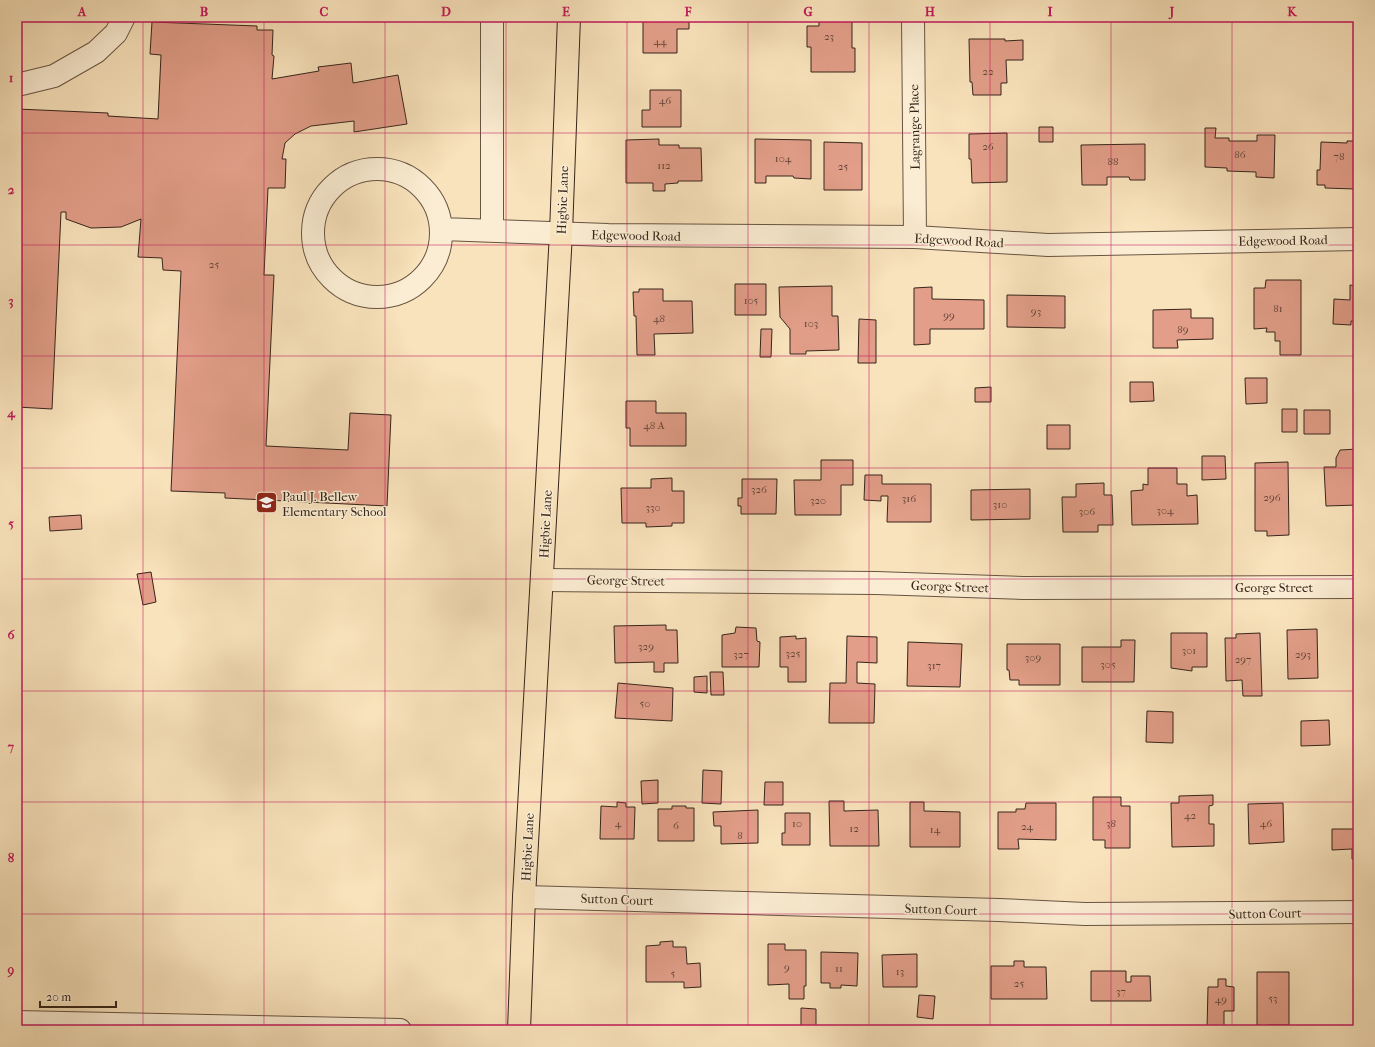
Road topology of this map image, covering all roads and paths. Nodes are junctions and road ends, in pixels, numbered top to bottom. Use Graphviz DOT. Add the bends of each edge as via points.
graph roads {
  1 [pos="124,17"];
  2 [pos="492,17"];
  3 [pos="569,17"];
  4 [pos="913,17"];
  5 [pos="17,85"];
  6 [pos="442,229"];
  7 [pos="492,231"];
  8 [pos="561,233"];
  9 [pos="915,237"];
  10 [pos="1358,239"];
  11 [pos="542,580"];
  12 [pos="1358,587"];
  13 [pos="524,897"];
  14 [pos="1358,912"];
  15 [pos="17,1022"];
  16 [pos="400,1030"];
  17 [pos="519,1030"];
  1 -- 5 [label="street" via="116,32 96,52 54,76"];
  2 -- 7 [label="street"];
  3 -- 8 [label="main road, Higbie Lane"];
  4 -- 9 [label="street, Lagrange Place"];
  6 -- 6 [label="street" via="438,209 427,192 412,178 393,170 372,168 352,174 335,184 321,200 314,219 312,239 318,261 331,279 349,292 371,298 393,296 414,287 430,272 440,251"];
  6 -- 7 [label="street, Edgewood Road"];
  7 -- 8 [label="street, Edgewood Road"];
  8 -- 9 [label="street, Edgewood Road"];
  8 -- 11 [label="main road, Higbie Lane"];
  9 -- 10 [label="street, Edgewood Road" via="1048,245"];
  11 -- 12 [label="street, George Street" via="876,583 1023,588"];
  11 -- 13 [label="main road, Higbie Lane"];
  13 -- 14 [label="street, Sutton Court" via="1085,914"];
  13 -- 17 [label="main road, Higbie Lane"];
  15 -- 16 [label="street"];
}
